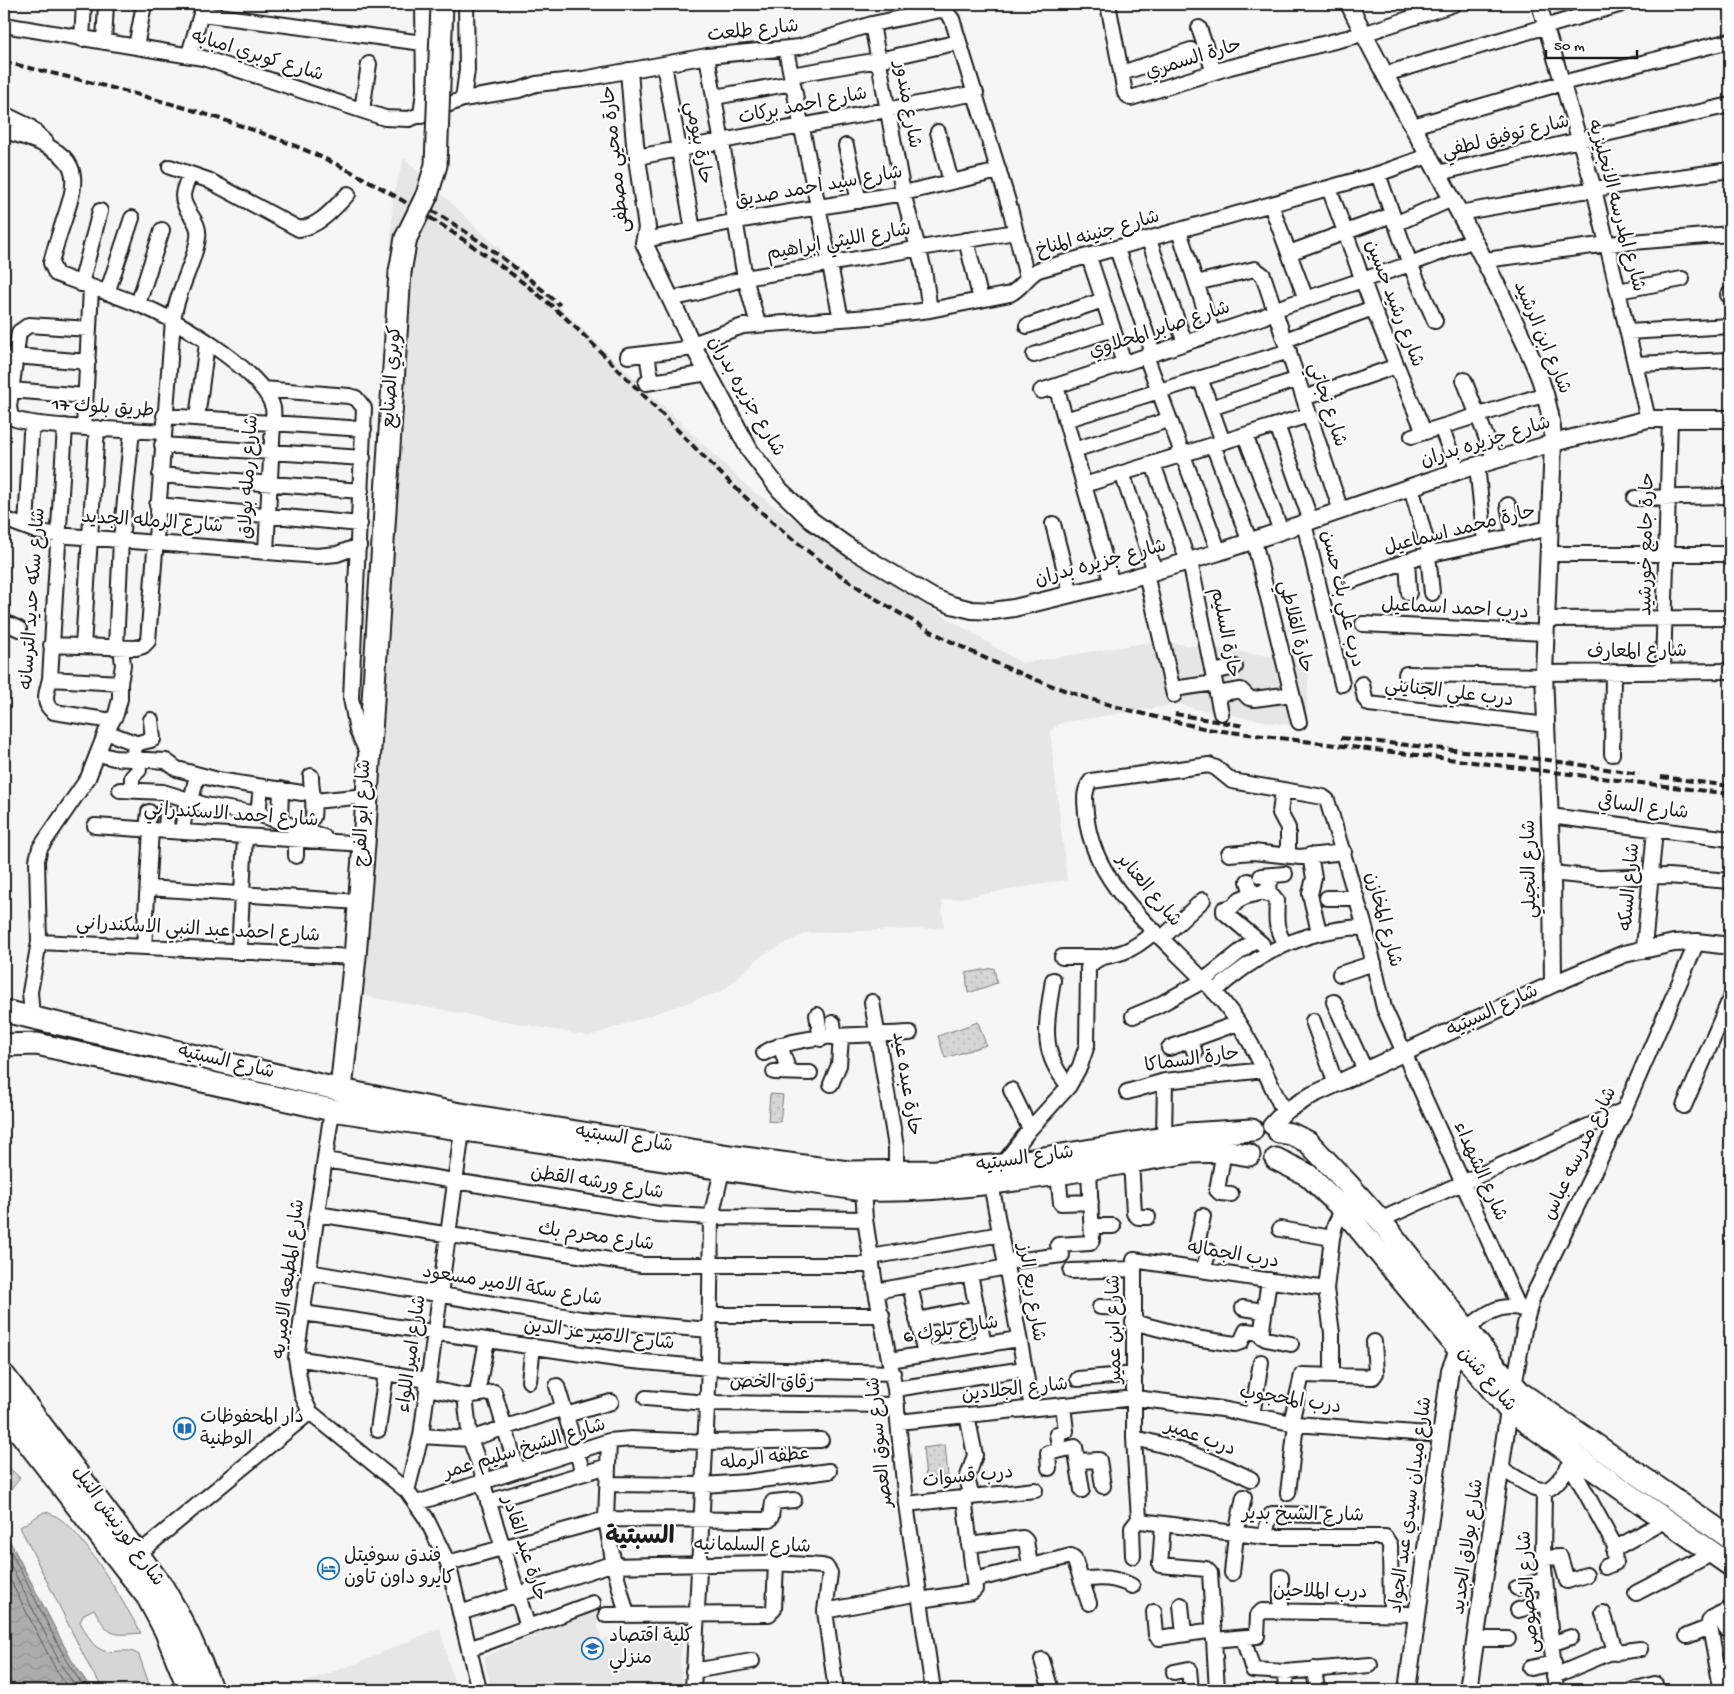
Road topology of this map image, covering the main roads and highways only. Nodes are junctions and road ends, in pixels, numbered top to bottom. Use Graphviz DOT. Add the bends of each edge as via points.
graph roads {
  1 [pos="442,4"];
  2 [pos="369,757"];
  3 [pos="4,1011"];
  4 [pos="4,1045"];
  5 [pos="341,1090"];
  6 [pos="1272,1125"];
  7 [pos="1249,1155"];
  8 [pos="1276,1159"];
  9 [pos="4,1376"];
  10 [pos="4,1411"];
  11 [pos="1652,1498"];
  12 [pos="1730,1538"];
  13 [pos="1722,1559"];
  14 [pos="190,1690"];
  15 [pos="211,1690"];
  1 -- 2 [label="main road, كوبري الصنايع, bridge" via="436,165 427,195 406,238 400,272"];
  2 -- 5 [label="main road, شارع ابو الفرج" via="355,957"];
  3 -- 5 [label="main road, شارع السبتيه"];
  4 -- 7 [label="main road, شارع السبتيه" via="37,1044 332,1110 863,1190 909,1190 991,1183 1191,1152 1224,1151"];
  5 -- 6 [label="main road, شارع السبتيه" via="455,1113 848,1172 896,1173 1002,1165 1188,1134"];
  6 -- 7 [label="main road" via="1246,1145"];
  6 -- 8 [label="main road" via="1283,1146"];
  6 -- 11 [label="main road, شارع شنن" via="1308,1142 1380,1220 1514,1386"];
  7 -- 8 [label="main road, شارع السبتيه" via="1262,1163"];
  8 -- 11 [label="main road, شارع شنن" via="1308,1175 1343,1209 1509,1410 1573,1460"];
  9 -- 15 [label="highway, شارع كورنيش النيل" via="162,1587 200,1658"];
  10 -- 14 [label="highway, شارع كورنيش النيل" via="148,1598 166,1631"];
  11 -- 12 [label="main road, شارع شنن"];
  11 -- 13 [label="main road, شارع شنن" via="1666,1520"];
}
